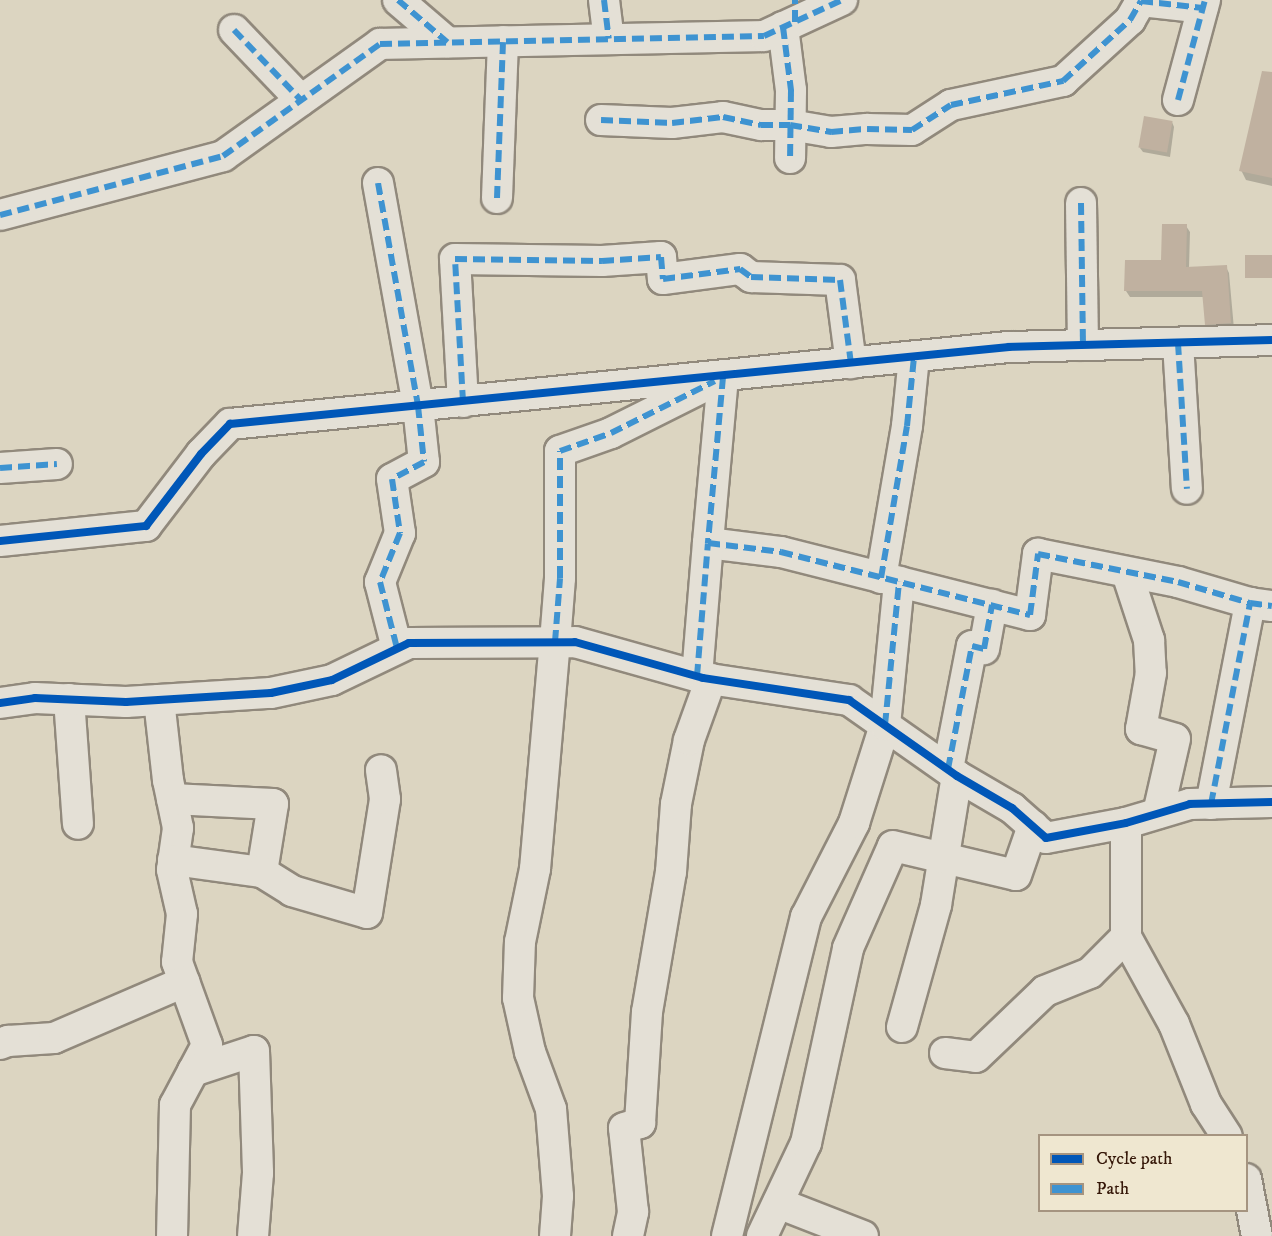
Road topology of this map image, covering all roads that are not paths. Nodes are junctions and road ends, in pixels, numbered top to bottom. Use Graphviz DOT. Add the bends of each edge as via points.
graph roads {
  1 [pos="398,0"];
  2 [pos="604,0"];
  3 [pos="842,0"];
  4 [pos="1204,4"];
  5 [pos="791,16"];
  6 [pos="234,30"];
  7 [pos="609,39"];
  8 [pos="503,41"];
  9 [pos="447,42"];
  10 [pos="301,100"];
  11 [pos="1178,100"];
  12 [pos="601,120"];
  13 [pos="790,125"];
  14 [pos="790,158"];
  15 [pos="378,183"];
  16 [pos="497,198"];
  17 [pos="1081,203"];
  18 [pos="0,215"];
  19 [pos="1272,340"];
  20 [pos="1178,343"];
  21 [pos="1083,345"];
  22 [pos="914,357"];
  23 [pos="851,363"];
  24 [pos="723,377"];
  25 [pos="463,402"];
  26 [pos="418,406"];
  27 [pos="57,464"];
  28 [pos="0,468"];
  29 [pos="1187,489"];
  30 [pos="0,541"];
  31 [pos="708,543"];
  32 [pos="1127,573"];
  33 [pos="890,580"];
  34 [pos="1261,604"];
  35 [pos="992,605"];
  36 [pos="555,642"];
  37 [pos="397,648"];
  38 [pos="704,678"];
  39 [pos="69,699"];
  40 [pos="159,700"];
  41 [pos="0,703"];
  42 [pos="885,725"];
  43 [pos="381,770"];
  44 [pos="952,773"];
  45 [pos="172,799"];
  46 [pos="1272,802"];
  47 [pos="1211,804"];
  48 [pos="1158,813"];
  49 [pos="1126,823"];
  50 [pos="78,824"];
  51 [pos="1033,826"];
  52 [pos="173,860"];
  53 [pos="943,860"];
  54 [pos="262,872"];
  55 [pos="1126,937"];
  56 [pos="184,982"];
  57 [pos="902,1027"];
  58 [pos="0,1044"];
  59 [pos="945,1053"];
  60 [pos="193,1071"];
  61 [pos="1226,1134"];
  62 [pos="1248,1189"];
  63 [pos="778,1203"];
  64 [pos="172,1236"];
  65 [pos="253,1236"];
  66 [pos="555,1236"];
  67 [pos="628,1236"];
  68 [pos="727,1236"];
  69 [pos="762,1236"];
  70 [pos="863,1236"];
  71 [pos="1257,1236"];
  1 -- 9 [label="street"];
  2 -- 7 [label="street"];
  3 -- 5 [label="street"];
  4 -- 11 [label="street"];
  4 -- 13 [label="street" via="1141,1 1130,20 1063,81 951,105 912,130 831,132"];
  5 -- 7 [label="street" via="764,36"];
  5 -- 13 [label="street"];
  6 -- 10 [label="street"];
  7 -- 8 [label="street"];
  8 -- 9 [label="street"];
  8 -- 16 [label="street"];
  9 -- 10 [label="street" via="380,44"];
  10 -- 18 [label="street" via="223,156"];
  12 -- 13 [label="street" via="672,123 723,117 761,125"];
  13 -- 14 [label="street"];
  15 -- 26 [label="street"];
  17 -- 21 [label="street"];
  19 -- 20 [label="street"];
  20 -- 21 [label="street"];
  20 -- 29 [label="street"];
  21 -- 22 [label="street" via="1009,347"];
  22 -- 23 [label="street"];
  22 -- 33 [label="street"];
  23 -- 24 [label="street"];
  23 -- 25 [label="street" via="840,280 751,277 740,269 663,279 661,257 602,261 455,259"];
  24 -- 25 [label="street"];
  24 -- 31 [label="street"];
  24 -- 36 [label="street" via="611,433 560,451 560,578"];
  25 -- 26 [label="street"];
  26 -- 30 [label="street" via="230,424 201,454 147,526"];
  26 -- 37 [label="street" via="424,462 392,479 400,533 380,582"];
  27 -- 28 [label="street"];
  31 -- 33 [label="street" via="781,552"];
  31 -- 38 [label="street"];
  32 -- 34 [label="street"];
  32 -- 35 [label="street" via="1038,554 1030,615"];
  32 -- 48 [label="street" via="1149,640 1151,672 1141,729 1175,739"];
  33 -- 35 [label="street"];
  33 -- 42 [label="street"];
  34 -- 47 [label="street"];
  35 -- 44 [label="street" via="984,649 972,646"];
  36 -- 37 [label="street" via="409,643"];
  36 -- 38 [label="street" via="575,642"];
  36 -- 66 [label="street" via="536,857 520,942 518,998 530,1052 551,1109 558,1196"];
  37 -- 40 [label="street" via="332,680 271,693"];
  38 -- 42 [label="street" via="849,700"];
  38 -- 67 [label="street" via="676,804 671,872 647,1012 640,1123 624,1128 633,1212"];
  39 -- 40 [label="street"];
  39 -- 41 [label="street"];
  39 -- 50 [label="street"];
  40 -- 45 [label="street"];
  42 -- 44 [label="street"];
  42 -- 68 [label="street" via="854,823 806,917"];
  43 -- 54 [label="street" via="385,799 367,913 291,891"];
  44 -- 51 [label="street" via="1012,808"];
  44 -- 53 [label="street"];
  45 -- 52 [label="street" via="178,828"];
  45 -- 54 [label="street" via="273,804"];
  46 -- 47 [label="street"];
  47 -- 48 [label="street" via="1190,804"];
  48 -- 49 [label="street"];
  49 -- 51 [label="street" via="1046,838"];
  49 -- 55 [label="street"];
  51 -- 53 [label="street" via="1016,875"];
  52 -- 54 [label="street"];
  52 -- 56 [label="street" via="182,914 177,962"];
  53 -- 57 [label="street" via="936,905"];
  53 -- 63 [label="street" via="893,846 848,948 806,1143"];
  55 -- 59 [label="street" via="1090,974 1045,991 976,1058"];
  55 -- 61 [label="street" via="1174,1024 1206,1104"];
  56 -- 58 [label="street" via="54,1038"];
  56 -- 60 [label="street" via="207,1045"];
  60 -- 64 [label="street" via="176,1105"];
  60 -- 65 [label="street" via="254,1051 258,1173"];
  62 -- 71 [label="street"];
  63 -- 69 [label="street"];
  63 -- 70 [label="street"];
}
